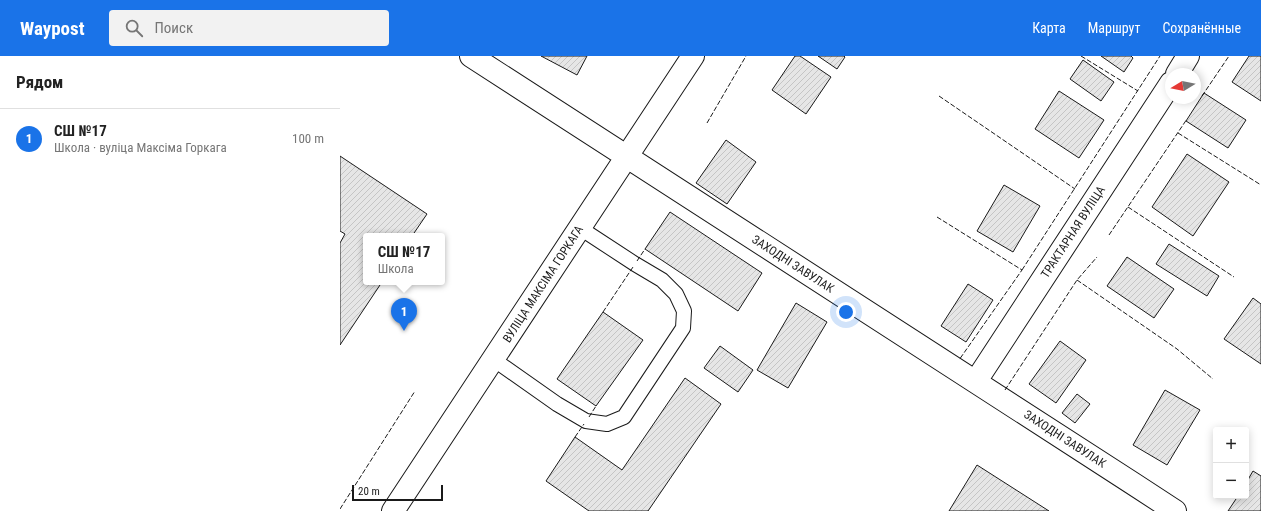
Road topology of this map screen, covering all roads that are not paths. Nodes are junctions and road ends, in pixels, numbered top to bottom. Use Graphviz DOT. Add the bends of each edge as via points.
graph roads {
  1 [pos="471,56"];
  2 [pos="693,56"];
  3 [pos="1188,56"];
  4 [pos="1181,68"];
  5 [pos="1165,92"];
  6 [pos="627,158"];
  7 [pos="580,228"];
  8 [pos="493,359"];
  9 [pos="976,381"];
  10 [pos="393,511"];
  11 [pos="1175,511"];
  1 -- 6 [label="street, ЗАХОДНІ ЗАВУЛАК"];
  2 -- 6 [label="street, ВУЛІЦА МАКСІМА ГОРКАГА"];
  3 -- 4 [label="street"];
  5 -- 9 [label="street, ТРАКТАРНАЯ ВУЛІЦА"];
  6 -- 7 [label="street, ВУЛІЦА МАКСІМА ГОРКАГА"];
  6 -- 9 [label="street, ЗАХОДНІ ЗАВУЛАК"];
  7 -- 8 [label="street, ВУЛІЦА МАКСІМА ГОРКАГА"];
  7 -- 8 [label="lane" via="662,280 676,294 684,311 683,328 629,410 624,417 607,424 586,421 556,404"];
  8 -- 10 [label="street, ВУЛІЦА МАКСІМА ГОРКАГА"];
  9 -- 11 [label="street, ЗАХОДНІ ЗАВУЛАК"];
}
